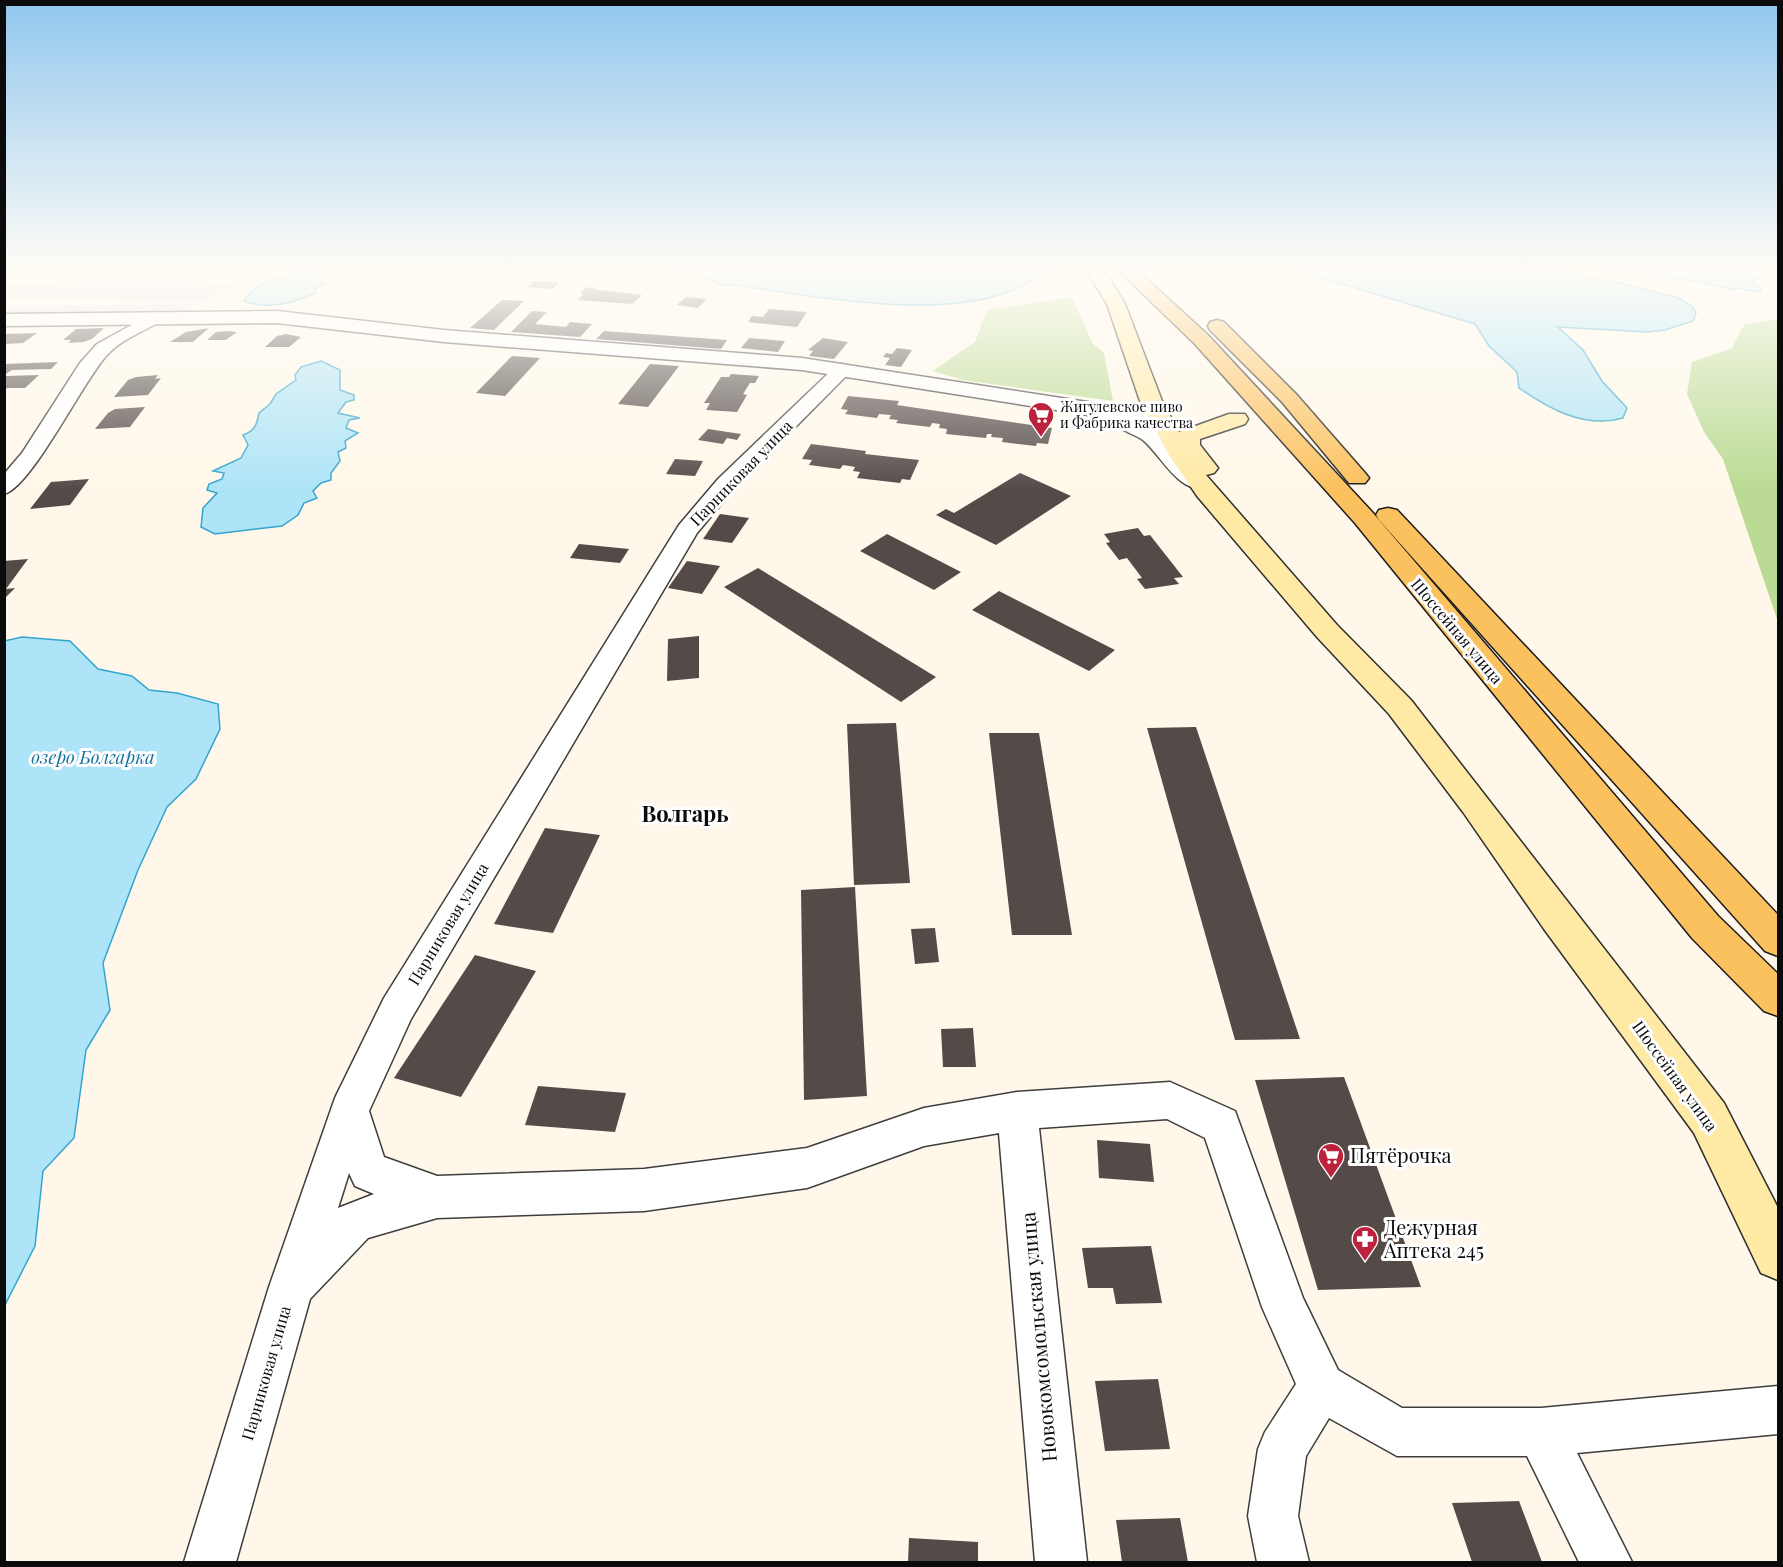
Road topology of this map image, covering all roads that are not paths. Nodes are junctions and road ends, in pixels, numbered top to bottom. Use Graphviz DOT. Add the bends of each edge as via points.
graph roads {
  1 [pos="109,344"];
  2 [pos="546,344"];
  3 [pos="1128,344"];
  4 [pos="1128,344"];
  5 [pos="1207,344"];
  6 [pos="1236,344"];
  7 [pos="842,370"];
  8 [pos="1104,413"];
  9 [pos="1289,416"];
  10 [pos="1237,419"];
  11 [pos="1159,420"];
  12 [pos="1200,483"];
  13 [pos="4,488"];
  14 [pos="1232,521"];
  15 [pos="1779,940"];
  16 [pos="1779,999"];
  17 [pos="349,1111"];
  18 [pos="1017,1111"];
  19 [pos="437,1197"];
  20 [pos="1779,1256"];
  21 [pos="291,1287"];
  22 [pos="1321,1387"];
  23 [pos="1779,1410"];
  24 [pos="1540,1432"];
  25 [pos="210,1563"];
  26 [pos="1061,1563"];
  27 [pos="1283,1563"];
  28 [pos="1606,1563"];
  1 -- 13 [label="street" via="86,367 30,456"];
  2 -- 7 [label="street"];
  3 -- 8 [label="street, Шоссейная улица" via="1146,399 1131,409"];
  4 -- 11 [label="main road, Шоссейная улица"];
  5 -- 9 [label="main road, Шоссейная улица"];
  6 -- 9 [label="main road, Шоссейная улица" via="1252,359"];
  7 -- 8 [label="street"];
  7 -- 17 [label="street, Парниковая улица" via="726,484 687,530 397,1009"];
  8 -- 11 [label="street"];
  8 -- 12 [label="street" via="1152,436 1173,462"];
  9 -- 10 [label="main road"];
  9 -- 15 [label="main road, Шоссейная улица" via="1386,512 1743,906"];
  9 -- 16 [label="main road, Шоссейная улица" via="1364,518 1705,927"];
  10 -- 11 [label="main road"];
  10 -- 14 [label="main road, Шоссейная улица" via="1196,430 1187,439 1216,483"];
  11 -- 12 [label="main road, Шоссейная улица"];
  12 -- 14 [label="main road, Шоссейная улица"];
  14 -- 20 [label="main road, Шоссейная улица" via="1327,631 1400,706 1475,802 1557,918 1709,1118"];
  17 -- 19 [label="street" via="369,1172"];
  17 -- 21 [label="street, Парниковая улица"];
  18 -- 19 [label="street" via="924,1127 807,1168 644,1190"];
  18 -- 22 [label="street" via="1170,1100 1221,1125 1284,1307"];
  18 -- 26 [label="street, Новокомсомольская улица"];
  19 -- 21 [label="street" via="355,1221"];
  21 -- 25 [label="street, Парниковая улица"];
  22 -- 24 [label="street" via="1397,1432"];
  22 -- 27 [label="street" via="1282,1449 1273,1516"];
  23 -- 24 [label="street"];
  24 -- 28 [label="street"];
}
